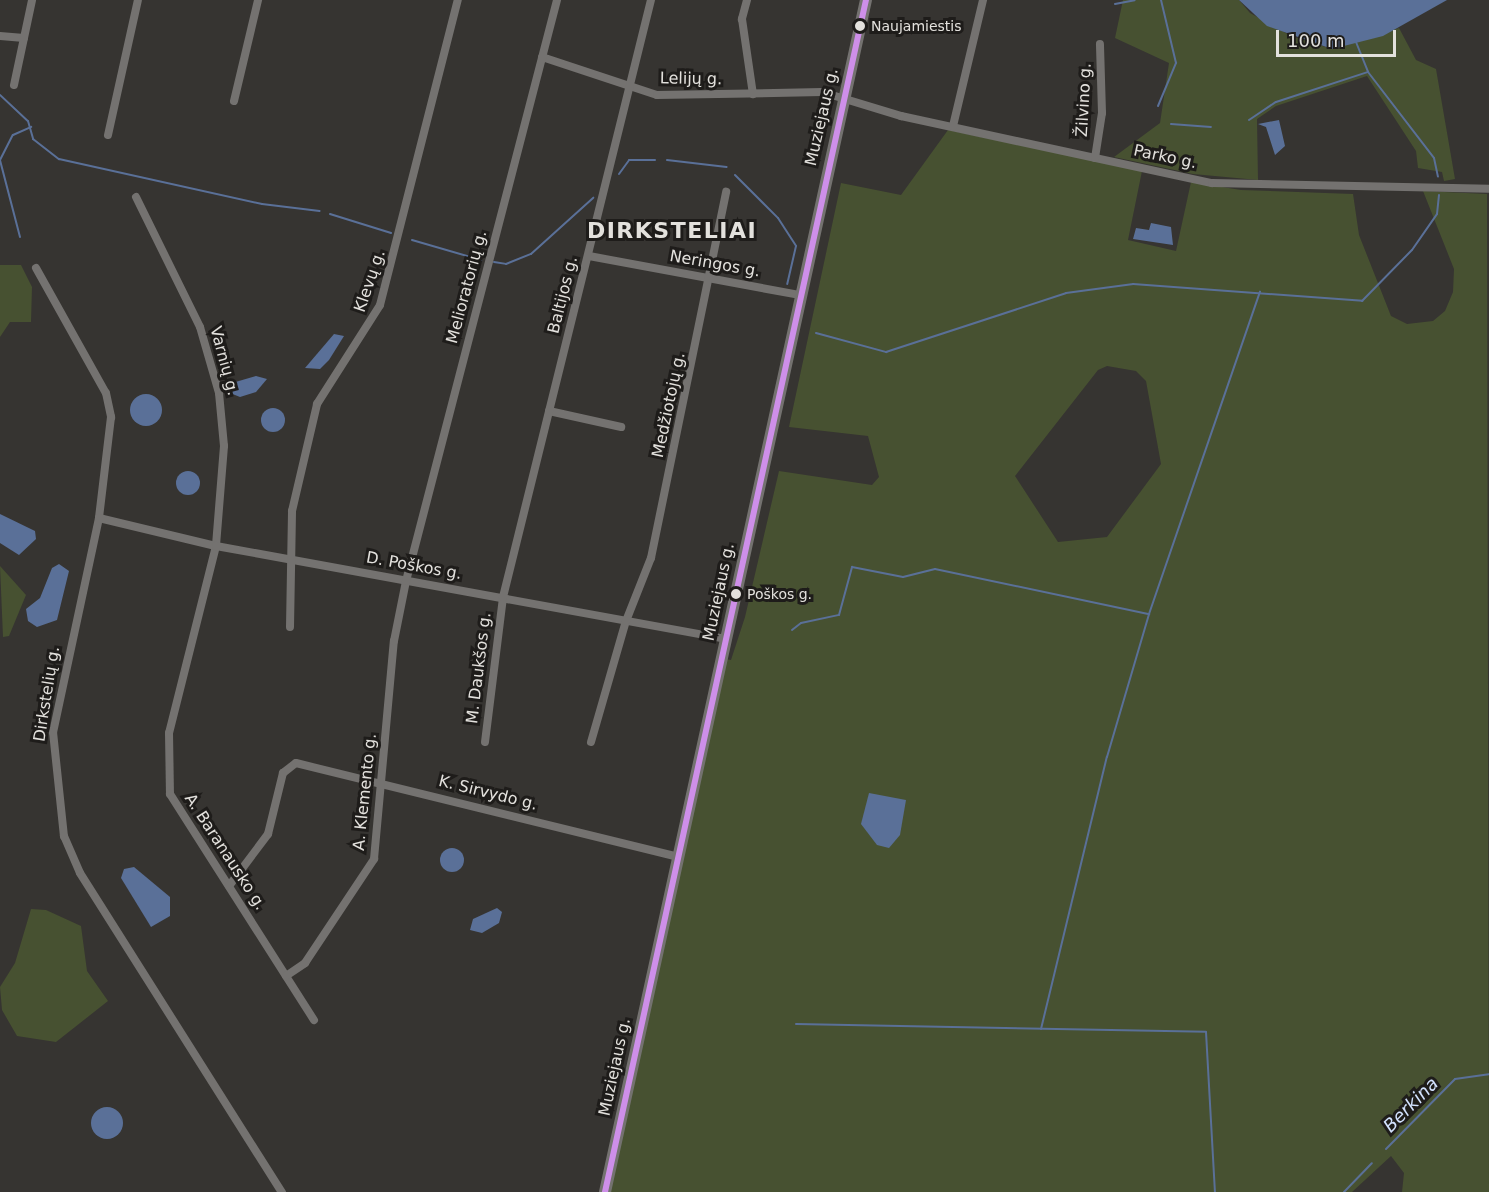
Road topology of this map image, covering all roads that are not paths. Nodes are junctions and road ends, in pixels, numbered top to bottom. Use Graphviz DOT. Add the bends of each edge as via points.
graph roads {
  1 [pos="32,0"];
  2 [pos="138,0"];
  3 [pos="258,0"];
  4 [pos="458,0"];
  5 [pos="557,0"];
  6 [pos="651,0"];
  7 [pos="747,0"];
  8 [pos="866,0"];
  9 [pos="983,0"];
  10 [pos="0,36"];
  11 [pos="24,38"];
  12 [pos="1100,44"];
  13 [pos="542,57"];
  14 [pos="14,85"];
  15 [pos="629,86"];
  16 [pos="753,94"];
  17 [pos="842,100"];
  18 [pos="234,101"];
  19 [pos="953,126"];
  20 [pos="108,135"];
  21 [pos="1095,158"];
  22 [pos="1489,189"];
  23 [pos="726,192"];
  24 [pos="136,197"];
  25 [pos="589,256"];
  26 [pos="36,268"];
  27 [pos="712,279"];
  28 [pos="800,295"];
  29 [pos="549,411"];
  30 [pos="621,427"];
  31 [pos="99,518"];
  32 [pos="216,546"];
  33 [pos="293,559"];
  34 [pos="406,580"];
  35 [pos="503,597"];
  36 [pos="626,621"];
  37 [pos="290,627"];
  38 [pos="726,639"];
  39 [pos="485,742"];
  40 [pos="591,742"];
  41 [pos="384,783"];
  42 [pos="678,858"];
  43 [pos="229,886"];
  44 [pos="286,976"];
  45 [pos="314,1020"];
  46 [pos="282,1192"];
  47 [pos="605,1192"];
  1 -- 11 [label="street"];
  2 -- 20 [label="street"];
  3 -- 18 [label="street"];
  4 -- 33 [label="street, Klevų g." via="380,305 317,404 292,511"];
  5 -- 13 [label="street, Melioratorių g."];
  6 -- 15 [label="street, Baltijos g."];
  7 -- 16 [label="street" via="742,19"];
  8 -- 17 [label="main road, Muziejaus g."];
  9 -- 19 [label="street"];
  10 -- 11 [label="street"];
  11 -- 14 [label="street"];
  12 -- 21 [label="street, Žilvino g." via="1102,113"];
  13 -- 15 [label="street, Lelijų g."];
  13 -- 34 [label="street, Melioratorių g."];
  15 -- 16 [label="street, Lelijų g." via="679,97"];
  15 -- 25 [label="street, Baltijos g."];
  16 -- 17 [label="street, Lelijų g." via="822,92"];
  17 -- 19 [label="street, Parko g."];
  17 -- 28 [label="main road, Muziejaus g."];
  19 -- 21 [label="street, Parko g."];
  21 -- 22 [label="street, Parko g." via="1241,186"];
  23 -- 27 [label="street, Medžiotojų g."];
  24 -- 32 [label="street, Varnių g." via="200,327 219,393 224,481"];
  25 -- 27 [label="street, Neringos g."];
  25 -- 29 [label="street, Baltijos g."];
  26 -- 31 [label="street, Dirkstelių g." via="106,393 110,446"];
  27 -- 28 [label="street, Neringos g."];
  27 -- 36 [label="street, Medžiotojų g." via="651,558"];
  28 -- 38 [label="main road, Muziejaus g."];
  29 -- 30 [label="street"];
  29 -- 35 [label="street, Baltijos g."];
  31 -- 32 [label="street, D. Poškos g."];
  31 -- 46 [label="street, Dirkstelių g." via="53,732 64,836 80,873"];
  32 -- 33 [label="street, D. Poškos g."];
  32 -- 43 [label="street, A. Baranausko g." via="169,733 168,762 170,794"];
  33 -- 34 [label="street, D. Poškos g."];
  33 -- 37 [label="street, Klevų g."];
  34 -- 35 [label="street, D. Poškos g."];
  34 -- 41 [label="street, A. Klemento g." via="394,641"];
  35 -- 36 [label="street, D. Poškos g."];
  35 -- 39 [label="street, M. Daukšos g."];
  36 -- 38 [label="street, D. Poškos g."];
  36 -- 40 [label="street, Medžiotojų g."];
  38 -- 42 [label="main road, Muziejaus g."];
  41 -- 42 [label="street, K. Sirvydo g."];
  41 -- 43 [label="street, K. Sirvydo g." via="290,764 268,834"];
  41 -- 44 [label="street, A. Klemento g." via="374,859 305,963"];
  42 -- 47 [label="main road, Muziejaus g."];
  43 -- 44 [label="street, A. Baranausko g."];
  44 -- 45 [label="street, A. Baranausko g."];
}
